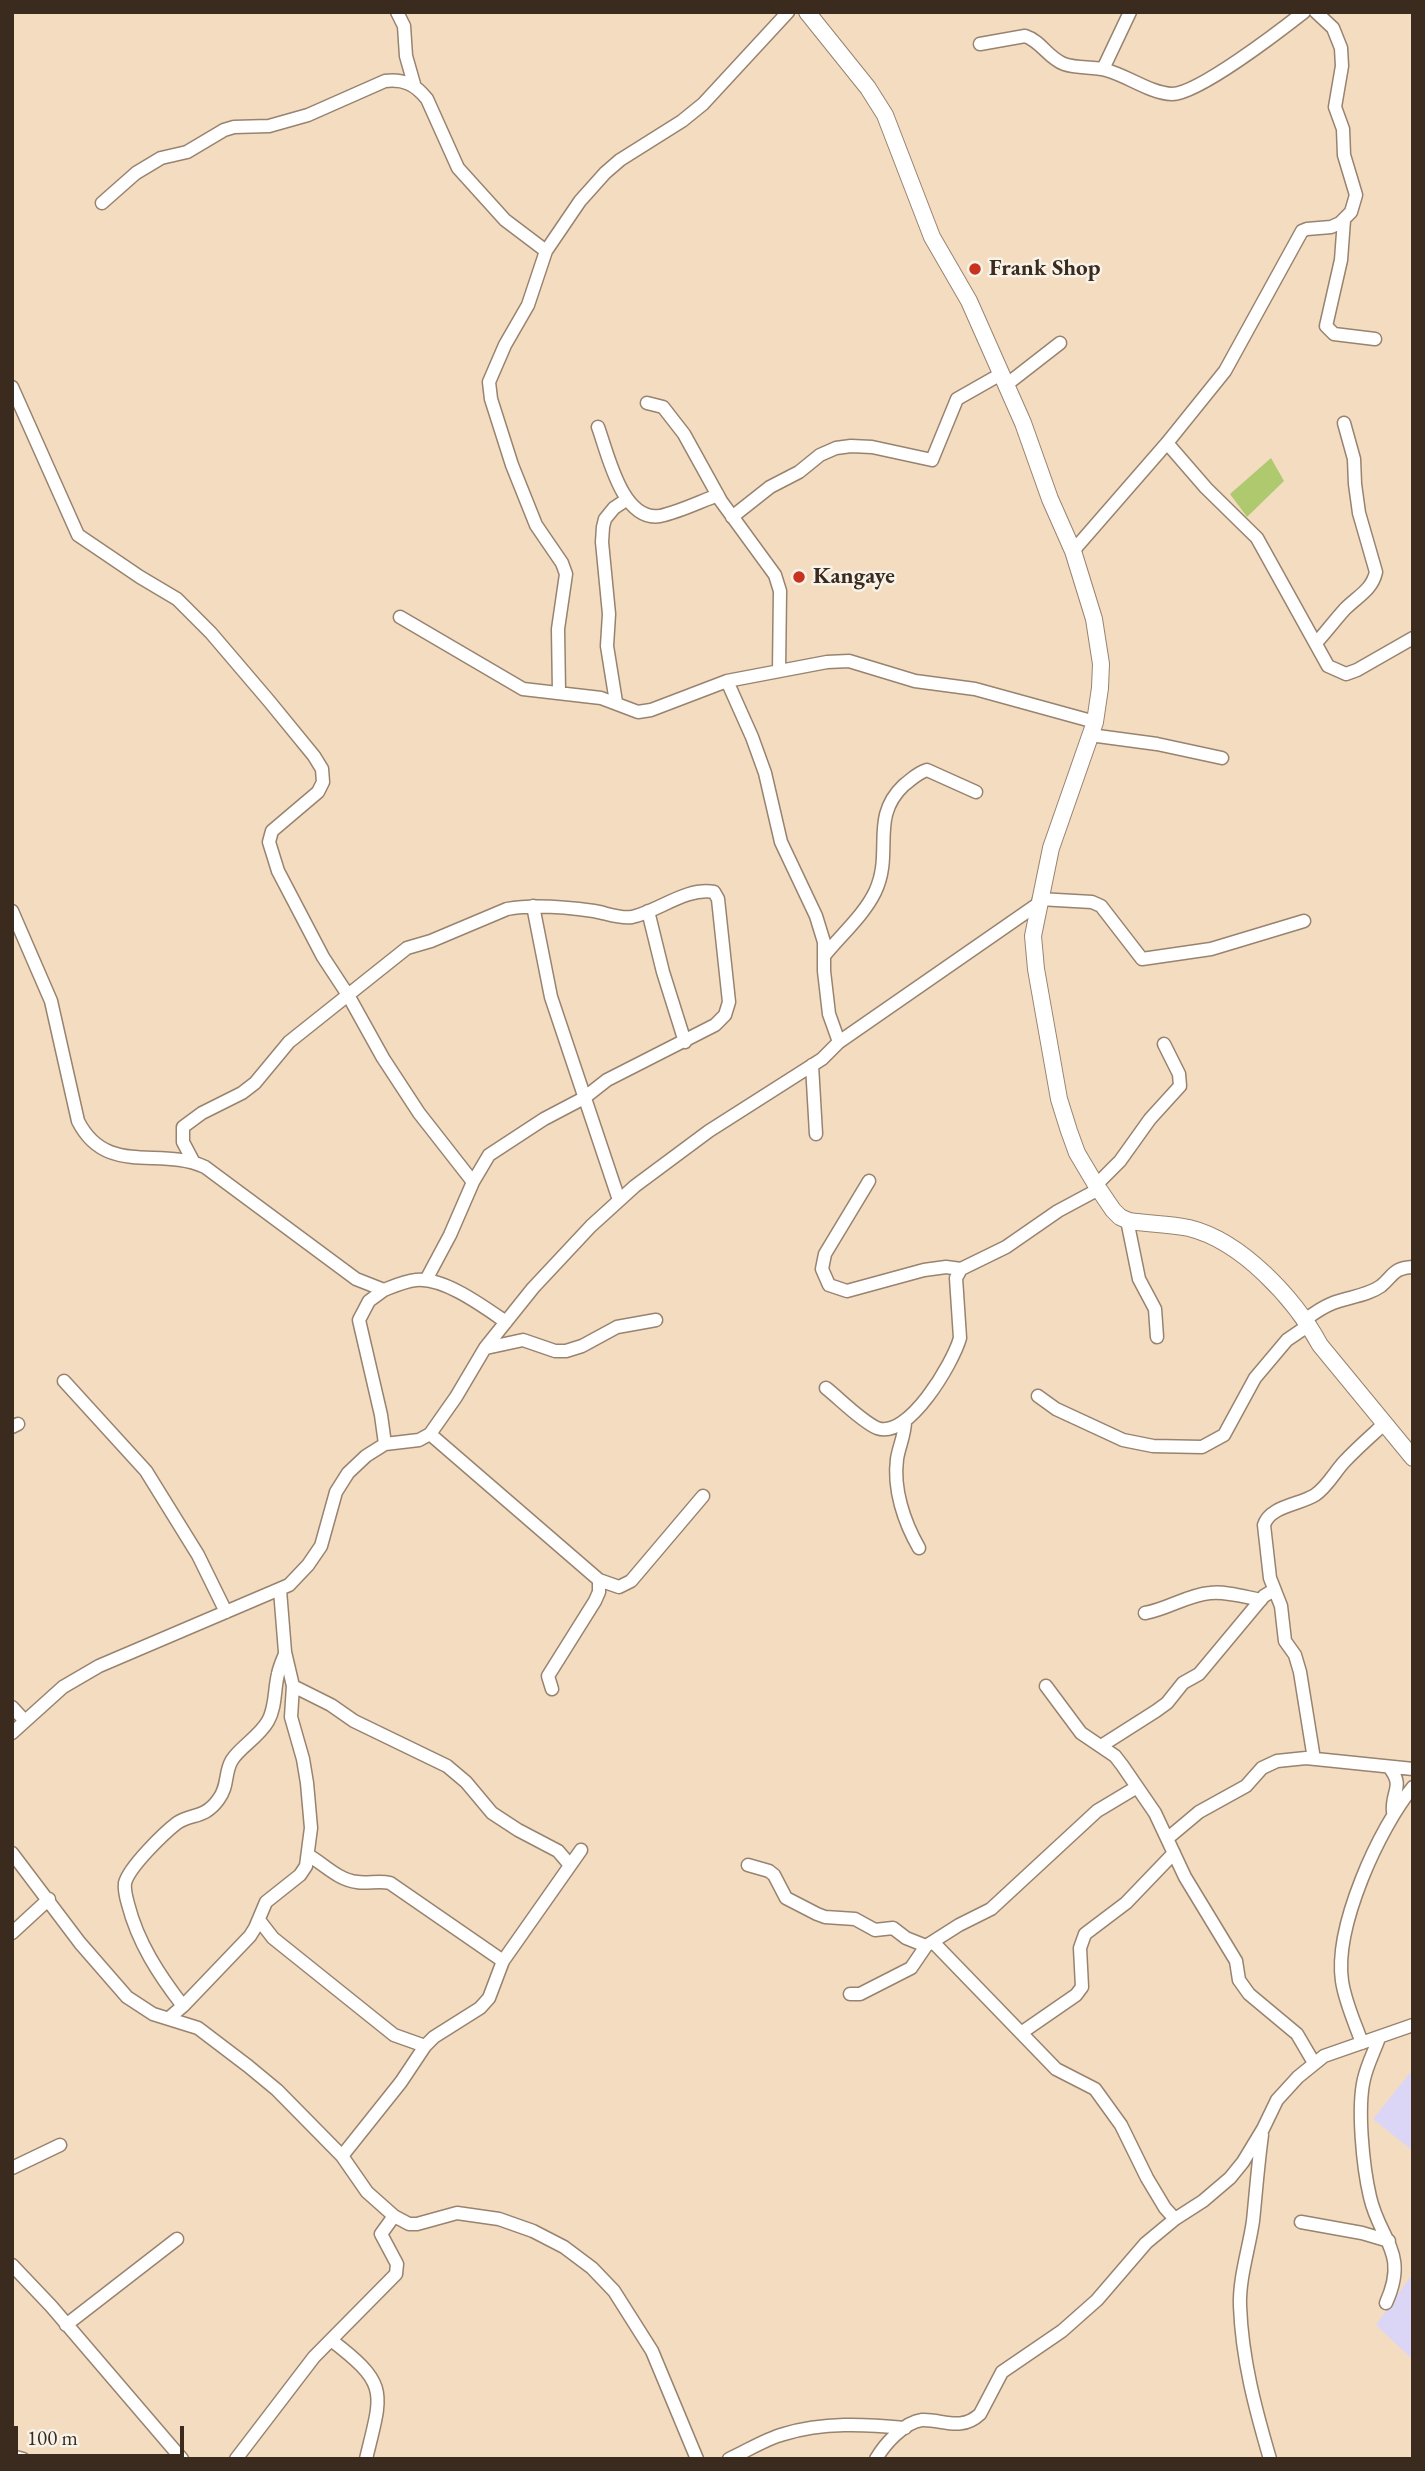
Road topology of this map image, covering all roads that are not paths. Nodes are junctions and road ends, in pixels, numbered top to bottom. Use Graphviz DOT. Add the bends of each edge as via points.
graph roads {
  1 [pos="397,12"];
  2 [pos="788,12"];
  3 [pos="807,12"];
  4 [pos="1130,12"];
  5 [pos="1304,12"];
  6 [pos="1316,12"];
  7 [pos="980,44"];
  8 [pos="1103,69"];
  9 [pos="414,84"];
  10 [pos="102,203"];
  11 [pos="1344,220"];
  12 [pos="546,251"];
  13 [pos="1375,339"];
  14 [pos="1060,343"];
  15 [pos="1004,380"];
  16 [pos="12,387"];
  17 [pos="647,402"];
  18 [pos="1344,423"];
  19 [pos="598,427"];
  20 [pos="1167,443"];
  21 [pos="718,495"];
  22 [pos="626,500"];
  23 [pos="732,517"];
  24 [pos="1073,551"];
  25 [pos="400,617"];
  26 [pos="1413,638"];
  27 [pos="1316,643"];
  28 [pos="779,671"];
  29 [pos="727,681"];
  30 [pos="559,692"];
  31 [pos="616,702"];
  32 [pos="1092,728"];
  33 [pos="1223,758"];
  34 [pos="976,792"];
  35 [pos="1039,901"];
  36 [pos="533,906"];
  37 [pos="648,911"];
  38 [pos="14,920"];
  39 [pos="1304,921"];
  40 [pos="824,956"];
  41 [pos="348,995"];
  42 [pos="685,1042"];
  43 [pos="839,1042"];
  44 [pos="1164,1044"];
  45 [pos="812,1065"];
  46 [pos="584,1098"];
  47 [pos="816,1134"];
  48 [pos="193,1161"];
  49 [pos="869,1181"];
  50 [pos="473,1182"];
  51 [pos="1097,1187"];
  52 [pos="619,1200"];
  53 [pos="1126,1220"];
  54 [pos="1413,1267"];
  55 [pos="961,1269"];
  56 [pos="426,1280"];
  57 [pos="384,1290"];
  58 [pos="656,1320"];
  59 [pos="506,1322"];
  60 [pos="1307,1322"];
  61 [pos="1157,1337"];
  62 [pos="485,1348"];
  63 [pos="64,1381"];
  64 [pos="826,1388"];
  65 [pos="1038,1395"];
  66 [pos="905,1421"];
  67 [pos="1384,1424"];
  68 [pos="430,1434"];
  69 [pos="385,1444"];
  70 [pos="1413,1458"];
  71 [pos="703,1496"];
  72 [pos="919,1548"];
  73 [pos="599,1580"];
  74 [pos="280,1590"];
  75 [pos="1274,1590"];
  76 [pos="1261,1600"];
  77 [pos="226,1612"];
  78 [pos="1145,1613"];
  79 [pos="285,1652"];
  80 [pos="293,1686"];
  81 [pos="1046,1686"];
  82 [pos="552,1689"];
  83 [pos="12,1707"];
  84 [pos="25,1721"];
  85 [pos="12,1732"];
  86 [pos="1101,1746"];
  87 [pos="1314,1759"];
  88 [pos="1389,1767"];
  89 [pos="1413,1769"];
  90 [pos="1137,1787"];
  91 [pos="1413,1787"];
  92 [pos="1394,1815"];
  93 [pos="1168,1838"];
  94 [pos="582,1850"];
  95 [pos="12,1853"];
  96 [pos="1174,1853"];
  97 [pos="308,1855"];
  98 [pos="570,1865"];
  99 [pos="748,1865"];
  100 [pos="49,1899"];
  101 [pos="259,1920"];
  102 [pos="12,1933"];
  103 [pos="250,1937"];
  104 [pos="272,1938"];
  105 [pos="930,1944"];
  106 [pos="503,1961"];
  107 [pos="850,1994"];
  108 [pos="183,2007"];
  109 [pos="169,2018"];
  110 [pos="1413,2025"];
  111 [pos="1021,2033"];
  112 [pos="1379,2038"];
  113 [pos="1362,2043"];
  114 [pos="425,2046"];
  115 [pos="1314,2063"];
  116 [pos="1263,2129"];
  117 [pos="60,2145"];
  118 [pos="342,2156"];
  119 [pos="12,2168"];
  120 [pos="394,2216"];
  121 [pos="1175,2219"];
  122 [pos="1301,2222"];
  123 [pos="177,2239"];
  124 [pos="1389,2241"];
  125 [pos="12,2265"];
  126 [pos="1386,2303"];
  127 [pos="66,2325"];
  128 [pos="331,2340"];
  129 [pos="905,2428"];
  130 [pos="12,2456"];
  131 [pos="23,2459"];
  132 [pos="182,2459"];
  133 [pos="236,2459"];
  134 [pos="366,2459"];
  135 [pos="696,2459"];
  136 [pos="729,2459"];
  137 [pos="876,2459"];
  138 [pos="1270,2459"];
  1 -- 9 [label="street" via="404,26"];
  2 -- 12 [label="street" via="703,104 605,173"];
  3 -- 15 [label="street" via="885,115 932,237 970,301"];
  4 -- 8 [label="street"];
  5 -- 8 [label="street" via="1252,52 1179,93 1159,91"];
  6 -- 11 [label="street" via="1334,28 1341,48 1335,107 1356,195"];
  7 -- 8 [label="street" via="1025,36 1063,64"];
  9 -- 10 [label="street" via="385,81 284,122 224,130 187,152 161,158"];
  9 -- 12 [label="street" via="427,99 458,168 505,220"];
  11 -- 13 [label="street" via="1341,260 1326,326 1334,334"];
  11 -- 20 [label="street" via="1302,231 1225,371"];
  12 -- 30 [label="street" via="528,305 489,382 512,465 536,525 566,574 558,629"];
  14 -- 15 [label="street"];
  15 -- 23 [label="street" via="957,398 932,460 872,447 836,448 770,487"];
  15 -- 24 [label="street"];
  16 -- 41 [label="street" via="78,535 177,599 269,701 322,769 318,792 272,831 269,842 288,891"];
  17 -- 21 [label="street" via="663,407"];
  18 -- 27 [label="street" via="1354,459 1359,513 1376,572 1366,592"];
  19 -- 22 [label="street"];
  20 -- 24 [label="street"];
  20 -- 27 [label="street" via="1256,538"];
  21 -- 22 [label="street" via="659,516 639,512"];
  21 -- 23 [label="street"];
  22 -- 31 [label="street" via="614,508 603,527 607,646"];
  23 -- 28 [label="street" via="775,575 780,591"];
  24 -- 32 [label="street" via="1094,619 1101,664"];
  25 -- 30 [label="street" via="523,689"];
  26 -- 27 [label="street" via="1346,674 1328,666"];
  28 -- 29 [label="street"];
  28 -- 32 [label="street" via="849,661 915,681 975,690"];
  29 -- 31 [label="street" via="651,710 638,712"];
  29 -- 40 [label="street" via="765,773 781,842 817,916"];
  30 -- 31 [label="street"];
  32 -- 33 [label="street"];
  32 -- 35 [label="street" via="1051,848"];
  34 -- 40 [label="street" via="927,770 897,792 884,815 884,856 874,894"];
  35 -- 39 [label="street" via="1101,906 1142,959 1211,949"];
  35 -- 43 [label="street"];
  35 -- 51 [label="street" via="1033,936 1036,969 1059,1099 1077,1153"];
  36 -- 37 [label="street" via="621,917"];
  36 -- 41 [label="street" via="507,909 407,948"];
  36 -- 46 [label="street" via="551,997"];
  37 -- 42 [label="street"];
  37 -- 42 [label="street" via="705,891 715,892 718,898 729,1002 715,1025"];
  38 -- 48 [label="street" via="51,1001 85,1136 95,1145 125,1156"];
  40 -- 43 [label="street" via="829,1014"];
  41 -- 48 [label="street" via="289,1042 255,1083 183,1127 183,1142"];
  41 -- 50 [label="street" via="412,1102"];
  42 -- 46 [label="street" via="607,1080"];
  43 -- 45 [label="street"];
  44 -- 51 [label="street" via="1180,1086"];
  45 -- 47 [label="street"];
  45 -- 52 [label="street" via="718,1125"];
  46 -- 50 [label="street" via="489,1155"];
  46 -- 52 [label="street"];
  48 -- 57 [label="street" via="356,1279"];
  49 -- 55 [label="street" via="825,1254 822,1269 829,1285 847,1291 924,1270"];
  50 -- 56 [label="street"];
  51 -- 53 [label="street"];
  51 -- 55 [label="street" via="1006,1247"];
  52 -- 59 [label="street"];
  53 -- 60 [label="street" via="1190,1228 1211,1237 1272,1280"];
  53 -- 61 [label="street" via="1139,1279 1154,1309"];
  54 -- 60 [label="street" via="1392,1272 1380,1286 1335,1302"];
  55 -- 66 [label="street" via="956,1278 958,1347 931,1392"];
  56 -- 57 [label="street"];
  56 -- 59 [label="street" via="469,1296"];
  57 -- 69 [label="street" via="369,1301 359,1320"];
  58 -- 62 [label="street" via="617,1327 566,1351 523,1340"];
  59 -- 62 [label="street"];
  60 -- 65 [label="street" via="1255,1378 1224,1435 1202,1447 1123,1440 1056,1409"];
  60 -- 67 [label="street"];
  62 -- 68 [label="street"];
  63 -- 77 [label="street" via="146,1471"];
  64 -- 66 [label="street" via="879,1429 894,1429"];
  66 -- 72 [label="street" via="896,1480"];
  67 -- 70 [label="street"];
  67 -- 75 [label="street" via="1324,1487 1266,1519 1263,1533"];
  68 -- 69 [label="street"];
  68 -- 73 [label="street"];
  69 -- 74 [label="street" via="348,1473 336,1492 321,1546"];
  71 -- 73 [label="street" via="631,1581 619,1587"];
  73 -- 82 [label="street" via="595,1601 548,1676"];
  74 -- 77 [label="street"];
  74 -- 79 [label="street"];
  75 -- 76 [label="street"];
  75 -- 87 [label="street" via="1285,1641 1300,1672"];
  76 -- 78 [label="street" via="1210,1592"];
  76 -- 86 [label="street" via="1199,1674 1183,1683 1167,1703"];
  77 -- 84 [label="street" via="99,1666 63,1687"];
  79 -- 80 [label="street"];
  79 -- 108 [label="street" via="268,1720 234,1757 226,1787 216,1802 200,1816 177,1823 126,1878 124,1888 145,1949"];
  80 -- 97 [label="street" via="291,1717 303,1759 311,1828"];
  80 -- 98 [label="street" via="447,1766 492,1813 558,1851"];
  81 -- 86 [label="street" via="1081,1733"];
  83 -- 84 [label="street"];
  84 -- 85 [label="street"];
  86 -- 90 [label="street" via="1115,1756"];
  87 -- 88 [label="street"];
  87 -- 93 [label="street" via="1267,1764 1247,1786 1199,1812"];
  88 -- 89 [label="street"];
  88 -- 92 [label="street" via="1398,1785"];
  90 -- 93 [label="street"];
  90 -- 105 [label="street" via="1097,1811 991,1909"];
  91 -- 92 [label="street"];
  92 -- 113 [label="street" via="1366,1868 1342,1945 1342,1982"];
  93 -- 96 [label="street"];
  94 -- 98 [label="street"];
  95 -- 100 [label="street"];
  96 -- 111 [label="street" via="1126,1903 1085,1934 1080,1948 1082,1987 1076,1995"];
  96 -- 115 [label="street" via="1236,1961 1239,1980 1297,2034"];
  97 -- 101 [label="street" via="300,1875 266,1902"];
  97 -- 106 [label="street" via="354,1882 390,1883"];
  98 -- 106 [label="street"];
  99 -- 105 [label="street" via="769,1871 786,1898 817,1914 855,1919 875,1930 893,1928 906,1938"];
  100 -- 102 [label="street"];
  100 -- 109 [label="street" via="127,1997 153,2014"];
  101 -- 103 [label="street"];
  101 -- 104 [label="street"];
  103 -- 104 [label="street"];
  103 -- 108 [label="street"];
  104 -- 114 [label="street" via="394,2035"];
  105 -- 107 [label="street" via="911,1968 860,1994"];
  105 -- 111 [label="street"];
  106 -- 114 [label="street" via="489,1998 480,2008"];
  108 -- 109 [label="street"];
  109 -- 118 [label="street" via="198,2028 248,2066"];
  110 -- 112 [label="street"];
  111 -- 121 [label="street" via="1056,2070 1095,2089"];
  112 -- 113 [label="street"];
  112 -- 124 [label="street" via="1364,2079 1362,2140 1370,2198"];
  113 -- 115 [label="street"];
  114 -- 118 [label="street"];
  115 -- 116 [label="street" via="1277,2100"];
  116 -- 121 [label="street" via="1230,2178"];
  116 -- 138 [label="street" via="1240,2302 1245,2362"];
  117 -- 119 [label="street"];
  118 -- 120 [label="street" via="367,2192"];
  120 -- 128 [label="street" via="381,2234 397,2264 396,2274"];
  120 -- 135 [label="street" via="410,2224 457,2213 507,2221 564,2247 592,2268 620,2300 652,2351"];
  121 -- 129 [label="street" via="1062,2331 1002,2372 975,2419 950,2424 921,2420"];
  122 -- 124 [label="street"];
  123 -- 127 [label="street"];
  124 -- 126 [label="street" via="1396,2275"];
  125 -- 127 [label="street"];
  127 -- 132 [label="street"];
  128 -- 133 [label="street" via="292,2383"];
  128 -- 134 [label="street" via="377,2384 378,2406"];
  129 -- 136 [label="street" via="817,2426 782,2434"];
  129 -- 137 [label="street"];
  130 -- 131 [label="street"];
}
